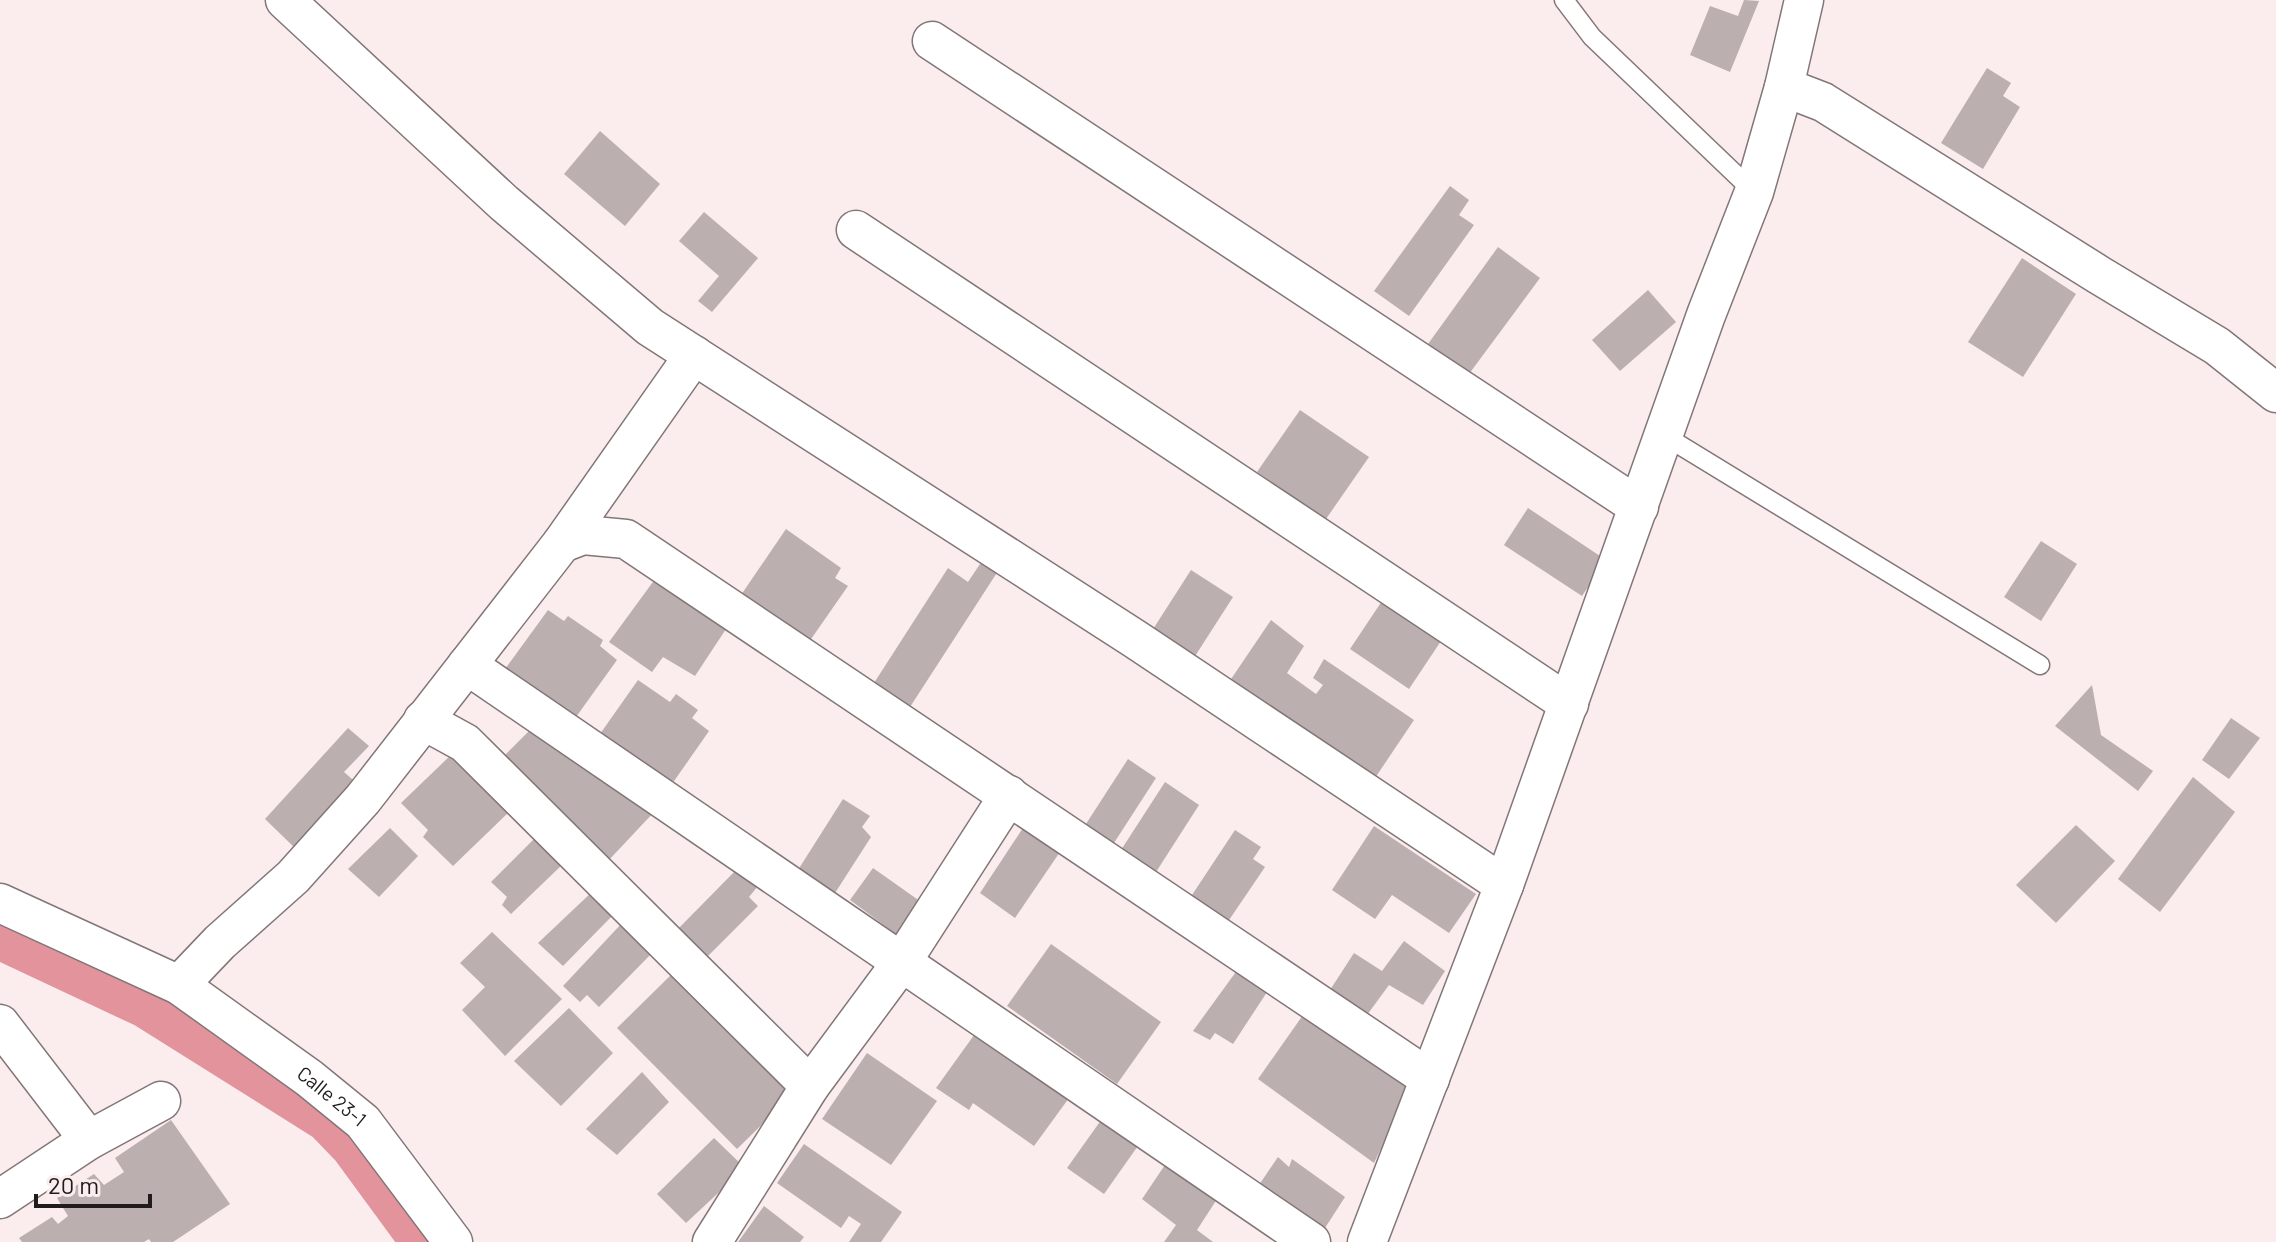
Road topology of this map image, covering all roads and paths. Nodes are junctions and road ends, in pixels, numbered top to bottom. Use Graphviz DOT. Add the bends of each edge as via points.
graph roads {
  1 [pos="285,0"];
  2 [pos="1564,0"];
  3 [pos="1804,0"];
  4 [pos="932,41"];
  5 [pos="1784,87"];
  6 [pos="1754,192"];
  7 [pos="856,230"];
  8 [pos="694,355"];
  9 [pos="2276,393"];
  10 [pos="1665,436"];
  11 [pos="1639,507"];
  12 [pos="562,543"];
  13 [pos="467,665"];
  14 [pos="2040,665"];
  15 [pos="1569,704"];
  16 [pos="423,720"];
  17 [pos="1009,795"];
  18 [pos="1504,885"];
  19 [pos="0,903"];
  20 [pos="901,963"];
  21 [pos="179,985"];
  22 [pos="0,1024"];
  23 [pos="1430,1079"];
  24 [pos="810,1086"];
  25 [pos="161,1101"];
  26 [pos="89,1140"];
  27 [pos="0,1199"];
  28 [pos="453,1242"];
  29 [pos="712,1242"];
  30 [pos="1311,1242"];
  31 [pos="1367,1242"];
  1 -- 8 [label="street" via="504,203 650,327"];
  2 -- 6 [label="lane" via="1592,37"];
  3 -- 5 [label="street"];
  4 -- 11 [label="street"];
  5 -- 6 [label="street"];
  5 -- 9 [label="street" via="1823,102 2217,346"];
  6 -- 10 [label="street"];
  7 -- 15 [label="street"];
  8 -- 12 [label="street"];
  8 -- 18 [label="street"];
  10 -- 11 [label="street"];
  10 -- 14 [label="lane"];
  11 -- 15 [label="street"];
  12 -- 13 [label="street"];
  12 -- 17 [label="street" via="583,535 626,539"];
  13 -- 16 [label="street"];
  13 -- 20 [label="street"];
  15 -- 18 [label="street"];
  16 -- 21 [label="street" via="363,799 293,877"];
  16 -- 24 [label="street" via="465,743"];
  17 -- 20 [label="street"];
  17 -- 23 [label="street"];
  18 -- 23 [label="street"];
  19 -- 21 [label="street, Calle 23-1"];
  20 -- 24 [label="street"];
  20 -- 30 [label="street"];
  21 -- 28 [label="street, Calle 23-1" via="363,1122"];
  22 -- 26 [label="street"];
  23 -- 31 [label="street"];
  24 -- 29 [label="street"];
  25 -- 26 [label="street"];
  26 -- 27 [label="street"];
}
